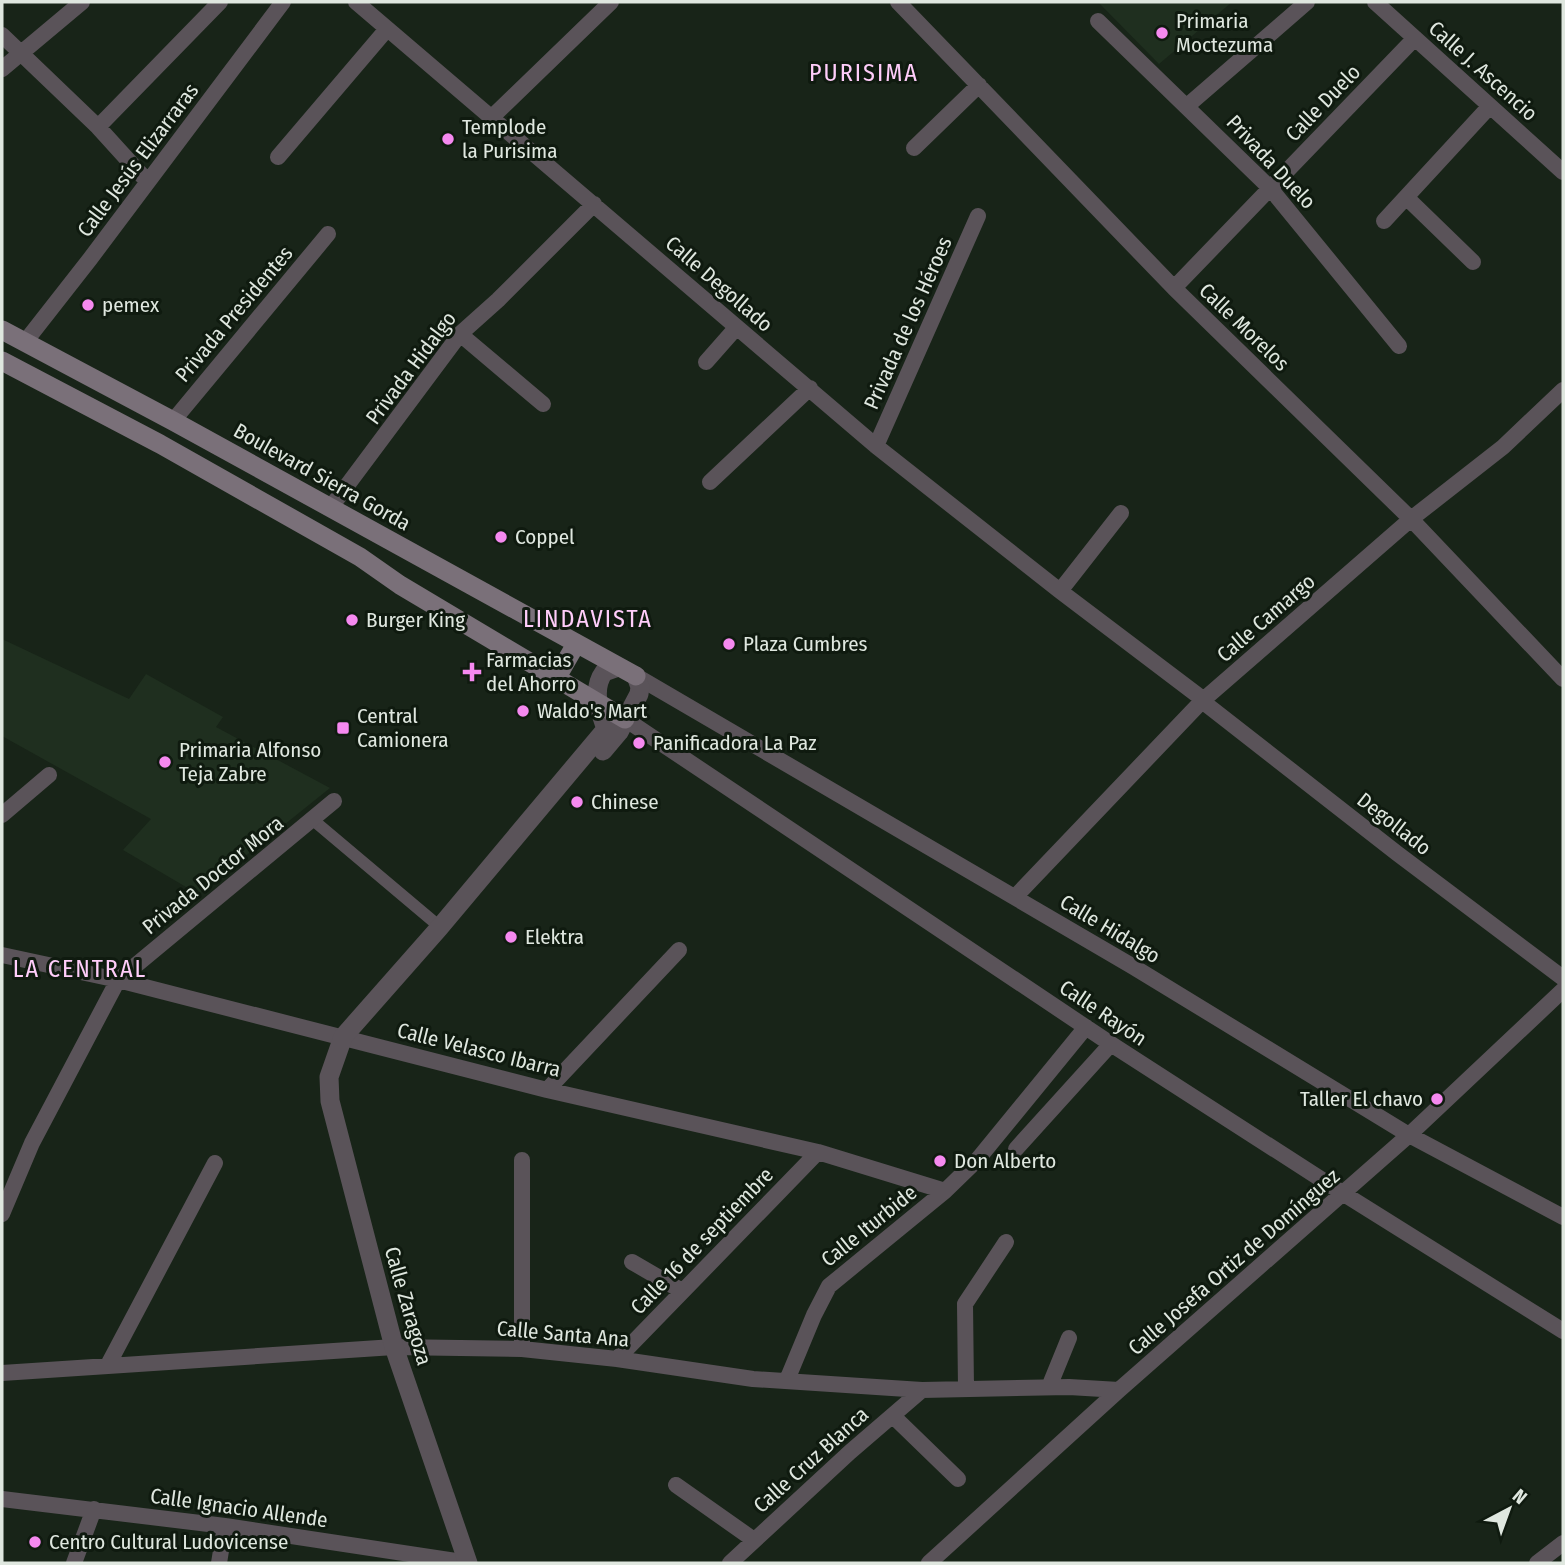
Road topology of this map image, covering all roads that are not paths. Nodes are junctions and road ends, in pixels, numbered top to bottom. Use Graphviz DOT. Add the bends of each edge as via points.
graph roads {
  1 [pos="82,2"];
  2 [pos="220,2"];
  3 [pos="283,2"];
  4 [pos="356,2"];
  5 [pos="611,2"];
  6 [pos="1307,2"];
  7 [pos="1375,2"];
  8 [pos="905,4"];
  9 [pos="1098,21"];
  10 [pos="387,29"];
  11 [pos="2,35"];
  12 [pos="1415,38"];
  13 [pos="20,52"];
  14 [pos="2,69"];
  15 [pos="979,85"];
  16 [pos="1188,106"];
  17 [pos="1490,106"];
  18 [pos="491,118"];
  19 [pos="99,127"];
  20 [pos="914,148"];
  21 [pos="278,157"];
  22 [pos="1563,172"];
  23 [pos="147,181"];
  24 [pos="1270,188"];
  25 [pos="1407,198"];
  26 [pos="594,204"];
  27 [pos="978,216"];
  28 [pos="1384,221"];
  29 [pos="328,234"];
  30 [pos="1473,262"];
  31 [pos="1174,288"];
  32 [pos="736,328"];
  33 [pos="2,330"];
  34 [pos="460,334"];
  35 [pos="24,342"];
  36 [pos="1399,346"];
  37 [pos="2,361"];
  38 [pos="706,362"];
  39 [pos="810,388"];
  40 [pos="1563,390"];
  41 [pos="543,404"];
  42 [pos="173,421"];
  43 [pos="876,446"];
  44 [pos="710,482"];
  45 [pos="331,507"];
  46 [pos="1121,513"];
  47 [pos="1411,519"];
  48 [pos="372,531"];
  49 [pos="360,557"];
  50 [pos="1060,591"];
  51 [pos="576,644"];
  52 [pos="627,671"];
  53 [pos="556,677"];
  54 [pos="1563,679"];
  55 [pos="1203,701"];
  56 [pos="598,702"];
  57 [pos="625,719"];
  58 [pos="49,775"];
  59 [pos="334,801"];
  60 [pos="2,815"];
  61 [pos="313,820"];
  62 [pos="1015,897"];
  63 [pos="440,927"];
  64 [pos="679,950"];
  65 [pos="2,955"];
  66 [pos="1563,978"];
  67 [pos="118,980"];
  68 [pos="1563,990"];
  69 [pos="1086,1027"];
  70 [pos="349,1039"];
  71 [pos="1111,1044"];
  72 [pos="547,1090"];
  73 [pos="1409,1135"];
  74 [pos="1016,1149"];
  75 [pos="818,1152"];
  76 [pos="522,1160"];
  77 [pos="215,1163"];
  78 [pos="945,1191"];
  79 [pos="1344,1194"];
  80 [pos="2,1214"];
  81 [pos="1563,1217"];
  82 [pos="1006,1242"];
  83 [pos="632,1262"];
  84 [pos="682,1291"];
  85 [pos="1563,1331"];
  86 [pos="1069,1338"];
  87 [pos="394,1347"];
  88 [pos="522,1349"];
  89 [pos="617,1359"];
  90 [pos="108,1365"];
  91 [pos="2,1373"];
  92 [pos="787,1380"];
  93 [pos="1049,1387"];
  94 [pos="966,1388"];
  95 [pos="922,1390"];
  96 [pos="1119,1390"];
  97 [pos="893,1416"];
  98 [pos="958,1479"];
  99 [pos="676,1485"];
  100 [pos="2,1499"];
  101 [pos="94,1509"];
  102 [pos="225,1526"];
  103 [pos="754,1540"];
  104 [pos="1563,1543"];
  105 [pos="74,1563"];
  106 [pos="219,1563"];
  107 [pos="468,1563"];
  108 [pos="730,1563"];
  109 [pos="929,1563"];
  110 [pos="1537,1563"];
  1 -- 13 [label="street"];
  2 -- 19 [label="street"];
  3 -- 23 [label="street, Calle Jesús Elizarraras"];
  4 -- 10 [label="street, Calle Degollado"];
  5 -- 18 [label="street"];
  6 -- 16 [label="street"];
  7 -- 12 [label="street, Calle J. Ascencio"];
  8 -- 15 [label="street, Calle Morelos"];
  9 -- 16 [label="street, Privada Duelo"];
  10 -- 18 [label="street, Calle Degollado"];
  10 -- 21 [label="street"];
  11 -- 13 [label="street"];
  12 -- 17 [label="street, Calle J. Ascencio"];
  12 -- 24 [label="street, Calle Duelo"];
  13 -- 14 [label="street"];
  13 -- 19 [label="street"];
  15 -- 20 [label="street"];
  15 -- 31 [label="street, Calle Morelos"];
  16 -- 24 [label="street, Privada Duelo"];
  17 -- 22 [label="street, Calle J. Ascencio"];
  17 -- 25 [label="street"];
  18 -- 26 [label="street, Calle Degollado"];
  19 -- 23 [label="street"];
  23 -- 35 [label="street, Calle Jesús Elizarraras"];
  24 -- 31 [label="street, Calle Duelo"];
  24 -- 36 [label="street, Privada Duelo"];
  25 -- 28 [label="street"];
  25 -- 30 [label="street"];
  26 -- 32 [label="street, Calle Degollado"];
  26 -- 34 [label="street, Privada Hidalgo"];
  27 -- 43 [label="street, Privada de los Héroes"];
  29 -- 42 [label="street, Privada Presidentes"];
  31 -- 47 [label="street, Calle Morelos"];
  32 -- 38 [label="street"];
  32 -- 39 [label="street, Calle Degollado"];
  33 -- 35 [label="main road, Boulevard Sierra Gorda"];
  34 -- 41 [label="street"];
  34 -- 45 [label="street, Privada Hidalgo"];
  35 -- 42 [label="main road, Boulevard Sierra Gorda"];
  37 -- 49 [label="main road"];
  39 -- 43 [label="street, Calle Degollado"];
  39 -- 44 [label="street"];
  40 -- 47 [label="street, Calle Camargo" via="1503,447"];
  42 -- 45 [label="main road, Boulevard Sierra Gorda"];
  43 -- 50 [label="street, Calle Degollado"];
  45 -- 48 [label="main road, Boulevard Sierra Gorda"];
  46 -- 50 [label="street"];
  47 -- 54 [label="street, Calle Morelos"];
  47 -- 55 [label="street, Calle Camargo"];
  48 -- 49 [label="main road"];
  48 -- 51 [label="main road, Boulevard Sierra Gorda"];
  49 -- 53 [label="main road"];
  50 -- 55 [label="street, Degollado"];
  51 -- 52 [label="main road, Boulevard Sierra Gorda"];
  51 -- 53 [label="main road"];
  52 -- 56 [label="street" via="610,668 600,678"];
  52 -- 57 [label="street" via="640,687"];
  52 -- 62 [label="street, Calle Hidalgo"];
  53 -- 56 [label="main road"];
  55 -- 62 [label="street, Calle Camargo"];
  55 -- 66 [label="street, Degollado"];
  56 -- 57 [label="main road"];
  56 -- 63 [label="street, Calle Zaragoza" via="606,729"];
  57 -- 69 [label="street, Calle Rayón"];
  57 -- 70 [label="street, Calle Zaragoza" via="619,733"];
  58 -- 60 [label="street"];
  59 -- 61 [label="street, Privada Doctor Mora"];
  61 -- 63 [label="street"];
  61 -- 67 [label="street, Privada Doctor Mora"];
  62 -- 73 [label="street, Calle Hidalgo"];
  63 -- 70 [label="street, Calle Zaragoza"];
  64 -- 72 [label="street"];
  65 -- 67 [label="street, Calle Velasco Ibarra"];
  67 -- 70 [label="street, Calle Velasco Ibarra"];
  67 -- 80 [label="street" via="32,1143"];
  68 -- 73 [label="street, Calle Josefa Ortiz de Domínguez"];
  69 -- 71 [label="street, Calle Rayón"];
  69 -- 78 [label="street, Calle Iturbide" via="978,1159"];
  70 -- 72 [label="street, Calle Velasco Ibarra"];
  70 -- 87 [label="street, Calle Zaragoza" via="329,1077 330,1101"];
  71 -- 74 [label="street"];
  71 -- 79 [label="street, Calle Rayón"];
  72 -- 75 [label="street, Calle Velasco Ibarra"];
  73 -- 79 [label="street, Calle Josefa Ortiz de Domínguez"];
  73 -- 81 [label="street, Calle Hidalgo"];
  75 -- 78 [label="street, Calle Velasco Ibarra"];
  75 -- 84 [label="street, Calle 16 de septiembre"];
  76 -- 88 [label="street"];
  77 -- 90 [label="street"];
  78 -- 92 [label="street, Calle Iturbide" via="829,1286"];
  79 -- 85 [label="street, Calle Rayón"];
  79 -- 96 [label="street, Calle Josefa Ortiz de Domínguez"];
  82 -- 94 [label="street" via="965,1304"];
  83 -- 84 [label="street"];
  84 -- 89 [label="street, Calle 16 de septiembre"];
  86 -- 93 [label="street"];
  87 -- 88 [label="street, Calle Santa Ana"];
  87 -- 90 [label="street, Calle Santa Ana"];
  87 -- 107 [label="street, Calle Zaragoza"];
  88 -- 89 [label="street, Calle Santa Ana"];
  89 -- 92 [label="street, Calle Santa Ana"];
  90 -- 91 [label="street, Calle Santa Ana"];
  92 -- 95 [label="street, Calle Santa Ana"];
  93 -- 94 [label="street, Calle Santa Ana"];
  93 -- 96 [label="street, Calle Santa Ana"];
  94 -- 95 [label="street, Calle Santa Ana"];
  95 -- 97 [label="street, Calle Cruz Blanca"];
  96 -- 109 [label="street, Calle Josefa Ortiz de Domínguez"];
  97 -- 98 [label="street"];
  97 -- 103 [label="street, Calle Cruz Blanca"];
  99 -- 103 [label="street"];
  100 -- 101 [label="street, Calle Ignacio Allende"];
  101 -- 102 [label="street, Calle Ignacio Allende"];
  101 -- 105 [label="street"];
  102 -- 106 [label="street"];
  102 -- 107 [label="street, Calle Ignacio Allende"];
  103 -- 108 [label="street, Calle Cruz Blanca"];
  104 -- 110 [label="street"];
}
